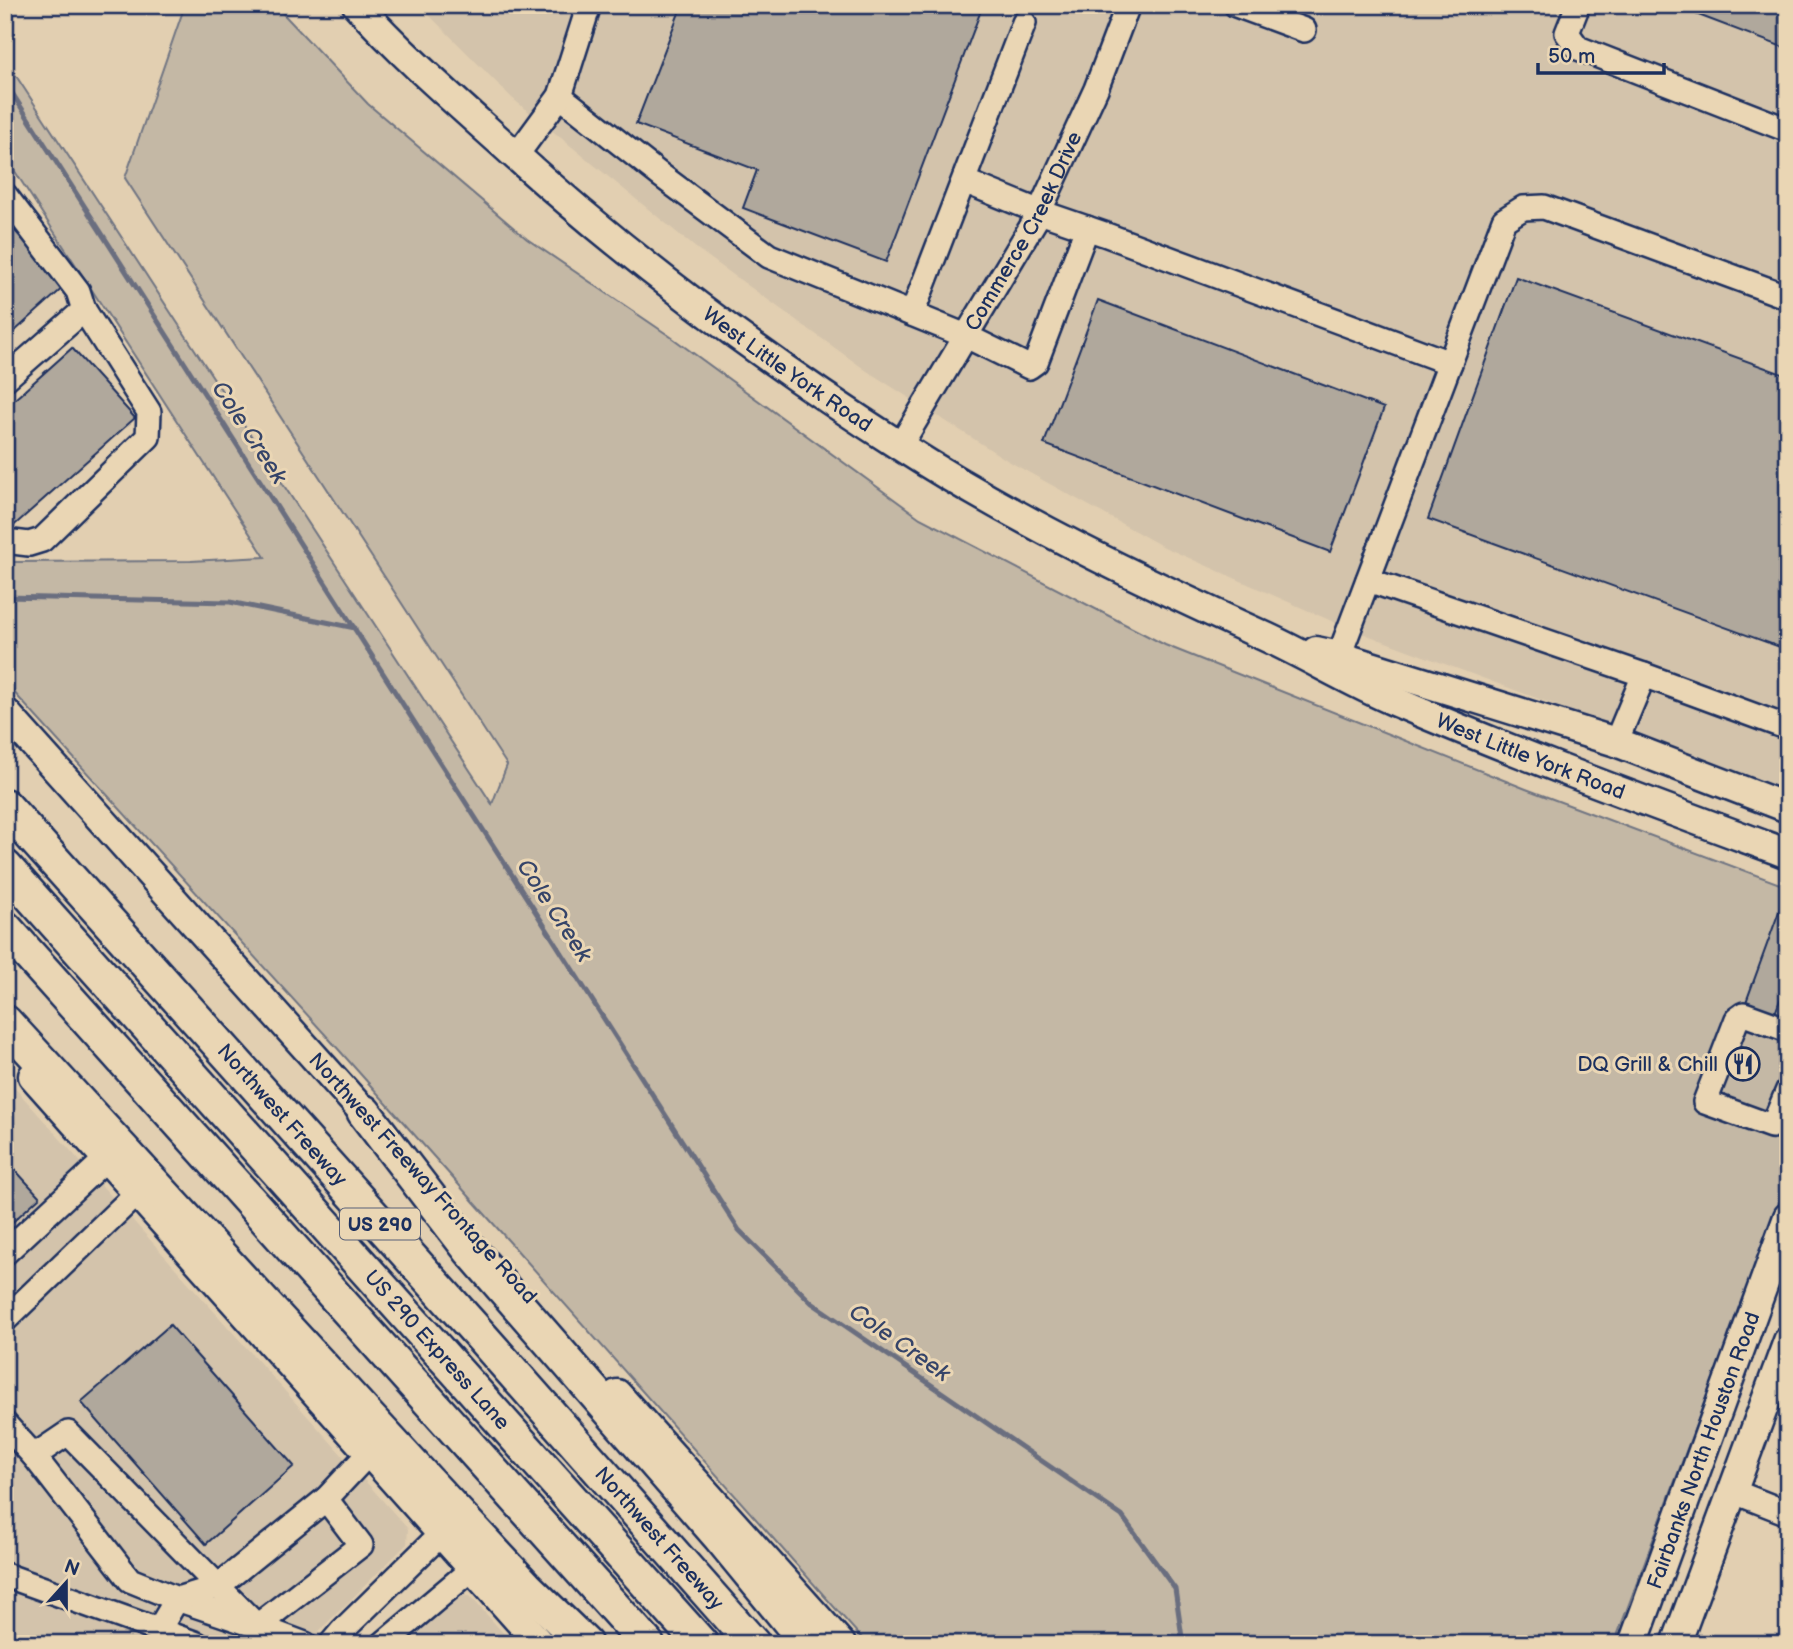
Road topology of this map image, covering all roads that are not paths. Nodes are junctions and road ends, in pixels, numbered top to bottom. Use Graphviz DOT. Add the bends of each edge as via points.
graph roads {
  1 [pos="357,5"];
  2 [pos="589,5"];
  3 [pos="1128,5"];
  4 [pos="1236,5"];
  5 [pos="1578,5"];
  6 [pos="1024,23"];
  7 [pos="1304,30"];
  8 [pos="560,96"];
  9 [pos="1788,131"];
  10 [pos="516,156"];
  11 [pos="964,181"];
  12 [pos="5,195"];
  13 [pos="1040,212"];
  14 [pos="1087,228"];
  15 [pos="1788,297"];
  16 [pos="84,310"];
  17 [pos="912,314"];
  18 [pos="966,336"];
  19 [pos="1450,363"];
  20 [pos="5,379"];
  21 [pos="900,446"];
  22 [pos="5,541"];
  23 [pos="1368,580"];
  24 [pos="1279,643"];
  25 [pos="1339,656"];
  26 [pos="1644,675"];
  27 [pos="5,712"];
  28 [pos="1788,728"];
  29 [pos="1616,742"];
  30 [pos="5,806"];
  31 [pos="1788,808"];
  32 [pos="1788,854"];
  33 [pos="5,867"];
  34 [pos="5,928"];
  35 [pos="5,1022"];
  36 [pos="1788,1030"];
  37 [pos="5,1045"];
  38 [pos="1788,1090"];
  39 [pos="364,1112"];
  40 [pos="1782,1120"];
  41 [pos="107,1158"];
  42 [pos="136,1194"];
  43 [pos="1788,1217"];
  44 [pos="5,1253"];
  45 [pos="5,1320"];
  46 [pos="1788,1341"];
  47 [pos="5,1424"];
  48 [pos="369,1453"];
  49 [pos="34,1456"];
  50 [pos="1696,1470"];
  51 [pos="1734,1487"];
  52 [pos="326,1499"];
  53 [pos="1788,1513"];
  54 [pos="441,1534"];
  55 [pos="472,1569"];
  56 [pos="5,1575"];
  57 [pos="217,1587"];
  58 [pos="177,1599"];
  59 [pos="257,1626"];
  60 [pos="159,1629"];
  61 [pos="197,1644"];
  62 [pos="306,1644"];
  63 [pos="331,1644"];
  64 [pos="383,1644"];
  65 [pos="540,1644"];
  66 [pos="585,1644"];
  67 [pos="647,1644"];
  68 [pos="701,1644"];
  69 [pos="753,1644"];
  70 [pos="808,1644"];
  71 [pos="841,1644"];
  72 [pos="1633,1644"];
  73 [pos="1676,1644"];
  1 -- 10 [label="main road, West Little York Road"];
  2 -- 8 [label="street"];
  3 -- 13 [label="street, Commerce Creek Drive"];
  4 -- 7 [label="street"];
  5 -- 9 [label="street" via="1567,33 1578,48"];
  6 -- 11 [label="street"];
  8 -- 10 [label="street"];
  8 -- 17 [label="street" via="769,256"];
  10 -- 21 [label="main road, West Little York Road" via="573,208 710,316"];
  11 -- 13 [label="street"];
  11 -- 17 [label="street"];
  12 -- 16 [label="street" via="78,292"];
  13 -- 14 [label="street"];
  13 -- 18 [label="street, Commerce Creek Drive"];
  14 -- 18 [label="street" via="1036,362 1024,366"];
  14 -- 19 [label="street"];
  15 -- 19 [label="street" via="1544,207 1523,208 1504,220"];
  16 -- 20 [label="street"];
  16 -- 22 [label="street" via="149,412 148,437 42,540 29,544"];
  17 -- 18 [label="street"];
  18 -- 21 [label="street, Commerce Creek Drive"];
  19 -- 23 [label="street"];
  21 -- 24 [label="main road, West Little York Road" via="1141,580"];
  23 -- 25 [label="street"];
  23 -- 26 [label="street"];
  24 -- 25 [label="main road, West Little York Road"];
  24 -- 32 [label="main road, West Little York Road" via="1394,701 1608,788"];
  25 -- 29 [label="main road, West Little York Road"];
  26 -- 28 [label="street"];
  26 -- 29 [label="street"];
  27 -- 39 [label="main road, Northwest Freeway Frontage Road"];
  29 -- 31 [label="main road, West Little York Road"];
  30 -- 69 [label="highway, Northwest Freeway / US 290"];
  33 -- 68 [label="highway, US 290 Express Lane"];
  34 -- 67 [label="highway"];
  35 -- 66 [label="highway" via="526,1587"];
  36 -- 40 [label="street" via="1744,1014 1737,1019 1705,1102 1767,1125"];
  37 -- 41 [label="main road"];
  38 -- 40 [label="street"];
  39 -- 70 [label="highway" via="470,1250"];
  39 -- 71 [label="main road, Northwest Freeway Frontage Road"];
  41 -- 42 [label="main road"];
  41 -- 44 [label="street"];
  42 -- 45 [label="street"];
  42 -- 48 [label="main road"];
  43 -- 50 [label="main road, Fairbanks North Houston Road"];
  46 -- 51 [label="main road, Fairbanks North Houston Road"];
  47 -- 49 [label="street"];
  48 -- 52 [label="street"];
  48 -- 54 [label="main road"];
  49 -- 57 [label="street" via="68,1433"];
  49 -- 58 [label="street" via="130,1580"];
  50 -- 51 [label="main road"];
  50 -- 72 [label="main road, Fairbanks North Houston Road"];
  51 -- 53 [label="street"];
  51 -- 73 [label="main road, Fairbanks North Houston Road"];
  52 -- 57 [label="street"];
  52 -- 59 [label="street" via="361,1545"];
  54 -- 55 [label="main road"];
  54 -- 63 [label="street"];
  55 -- 64 [label="street"];
  55 -- 65 [label="main road"];
  56 -- 60 [label="street"];
  57 -- 58 [label="street"];
  57 -- 59 [label="street"];
  58 -- 59 [label="street"];
  58 -- 60 [label="street"];
  59 -- 62 [label="street"];
  60 -- 61 [label="street"];
}
